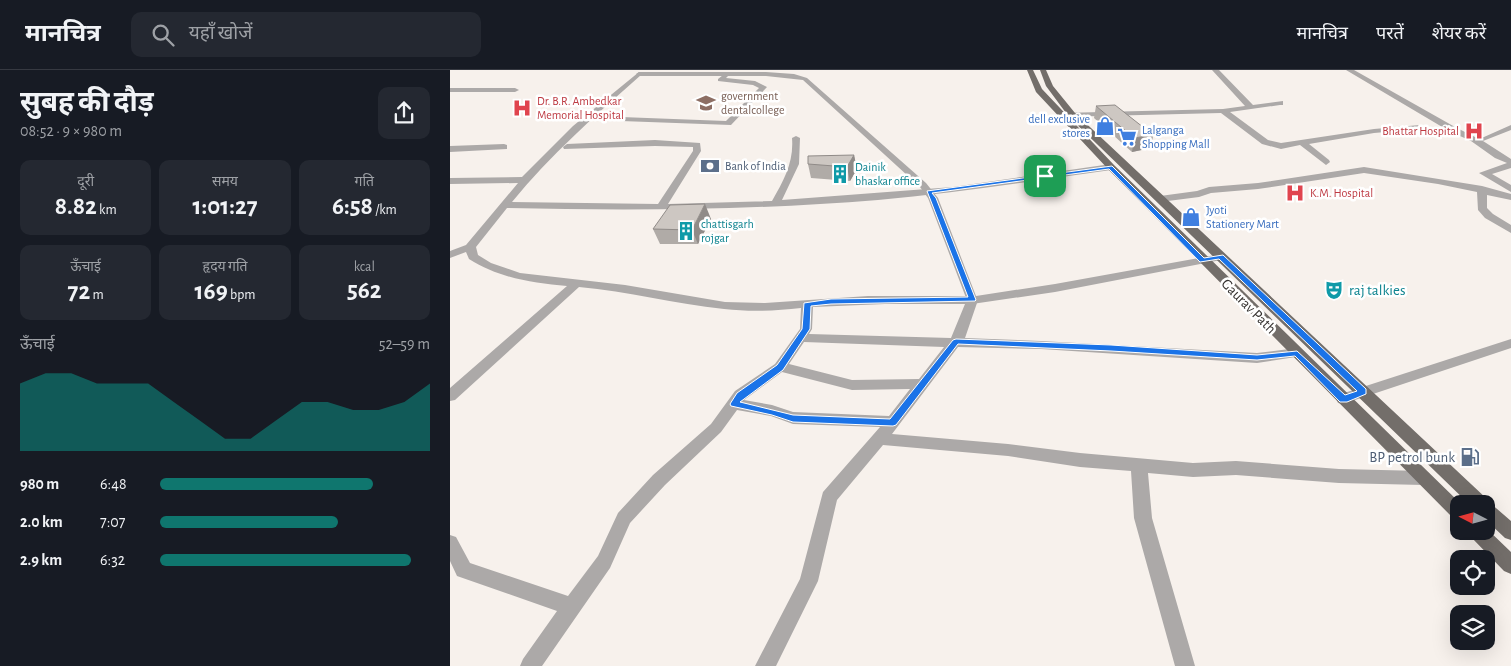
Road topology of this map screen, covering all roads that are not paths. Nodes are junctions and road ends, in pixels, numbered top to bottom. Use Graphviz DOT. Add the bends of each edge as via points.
graph roads {
  1 [pos="1030,70"];
  2 [pos="1043,70"];
  3 [pos="1215,70"];
  4 [pos="1349,70"];
  5 [pos="645,72"];
  6 [pos="727,74"];
  7 [pos="450,90"];
  8 [pos="515,90"];
  9 [pos="1280,103"];
  10 [pos="1252,108"];
  11 [pos="1223,111"];
  12 [pos="1067,115"];
  13 [pos="621,119"];
  14 [pos="1420,127"];
  15 [pos="1511,127"];
  16 [pos="796,138"];
  17 [pos="1474,139"];
  18 [pos="1302,142"];
  19 [pos="504,147"];
  20 [pos="567,147"];
  21 [pos="450,149"];
  22 [pos="1326,162"];
  23 [pos="1511,164"];
  24 [pos="1110,167"];
  25 [pos="525,180"];
  26 [pos="450,181"];
  27 [pos="1511,188"];
  28 [pos="1482,190"];
  29 [pos="929,192"];
  30 [pos="1511,197"];
  31 [pos="1160,199"];
  32 [pos="776,203"];
  33 [pos="504,205"];
  34 [pos="515,205"];
  35 [pos="661,206"];
  36 [pos="1511,230"];
  37 [pos="481,232"];
  38 [pos="470,247"];
  39 [pos="450,255"];
  40 [pos="1221,257"];
  41 [pos="1203,260"];
  42 [pos="577,284"];
  43 [pos="972,300"];
  44 [pos="807,304"];
  45 [pos="800,338"];
  46 [pos="956,341"];
  47 [pos="1511,343"];
  48 [pos="1297,353"];
  49 [pos="780,368"];
  50 [pos="923,384"];
  51 [pos="1363,392"];
  52 [pos="450,396"];
  53 [pos="1344,399"];
  54 [pos="734,404"];
  55 [pos="893,422"];
  56 [pos="880,439"];
  57 [pos="1139,465"];
  58 [pos="1423,478"];
  59 [pos="1472,495"];
  60 [pos="1450,504"];
  61 [pos="1495,517"];
  62 [pos="1511,532"];
  63 [pos="1486,540"];
  64 [pos="450,543"];
  65 [pos="1511,565"];
  66 [pos="572,607"];
  67 [pos="530,666"];
  68 [pos="765,666"];
  69 [pos="1185,666"];
  1 -- 12 [label="main road, Gaurav Path" via="1039,90"];
  2 -- 12 [label="main road"];
  3 -- 10 [label="street"];
  4 -- 17 [label="street"];
  5 -- 6 [label="street"];
  5 -- 20 [label="street"];
  5 -- 25 [label="street" via="576,128"];
  6 -- 13 [label="street" via="720,80 755,83 763,88 728,123"];
  6 -- 29 [label="street" via="775,74 805,79"];
  7 -- 8 [label="street"];
  9 -- 10 [label="street"];
  10 -- 11 [label="street"];
  11 -- 12 [label="street"];
  11 -- 18 [label="street" via="1272,145"];
  12 -- 24 [label="main road, Gaurav Path"];
  12 -- 31 [label="main road"];
  14 -- 18 [label="street"];
  15 -- 17 [label="street"];
  16 -- 32 [label="street" via="798,152 794,171"];
  17 -- 23 [label="street"];
  18 -- 22 [label="street"];
  19 -- 21 [label="street"];
  20 -- 34 [label="street"];
  20 -- 35 [label="street" via="655,143 697,145 697,151"];
  23 -- 27 [label="street" via="1484,173"];
  24 -- 29 [label="street"];
  24 -- 41 [label="main road, Gaurav Path"];
  25 -- 26 [label="street"];
  25 -- 33 [label="street"];
  28 -- 30 [label="street"];
  28 -- 31 [label="street" via="1364,170"];
  28 -- 36 [label="street" via="1482,208"];
  29 -- 32 [label="street"];
  29 -- 43 [label="street"];
  31 -- 40 [label="main road"];
  32 -- 35 [label="street"];
  33 -- 34 [label="street"];
  33 -- 37 [label="street"];
  34 -- 35 [label="street"];
  34 -- 37 [label="street"];
  37 -- 38 [label="street"];
  38 -- 39 [label="street"];
  38 -- 42 [label="street" via="473,257 483,265 542,280"];
  40 -- 41 [label="street"];
  40 -- 51 [label="main road"];
  41 -- 43 [label="street"];
  41 -- 48 [label="main road, Gaurav Path"];
  42 -- 44 [label="street" via="741,307"];
  42 -- 52 [label="street"];
  43 -- 44 [label="street"];
  43 -- 46 [label="street"];
  44 -- 45 [label="street" via="806,329"];
  45 -- 46 [label="street"];
  45 -- 49 [label="street"];
  46 -- 48 [label="street" via="1257,358"];
  46 -- 50 [label="street"];
  47 -- 51 [label="street"];
  48 -- 53 [label="main road, Gaurav Path"];
  49 -- 50 [label="street" via="852,385"];
  49 -- 54 [label="street" via="740,395"];
  50 -- 55 [label="street"];
  51 -- 53 [label="street"];
  51 -- 59 [label="main road"];
  53 -- 58 [label="main road, Gaurav Path"];
  54 -- 55 [label="street" via="793,418"];
  54 -- 66 [label="street" via="716,428 659,480 624,518 604,562"];
  55 -- 56 [label="street"];
  56 -- 57 [label="street"];
  56 -- 68 [label="street" via="829,497 809,581"];
  57 -- 58 [label="street" via="1193,470 1236,468"];
  57 -- 69 [label="street" via="1143,518"];
  58 -- 60 [label="main road, Gaurav Path"];
  61 -- 62 [label="main road"];
  63 -- 65 [label="main road"];
  64 -- 66 [label="street" via="464,570"];
  66 -- 67 [label="street"];
}
